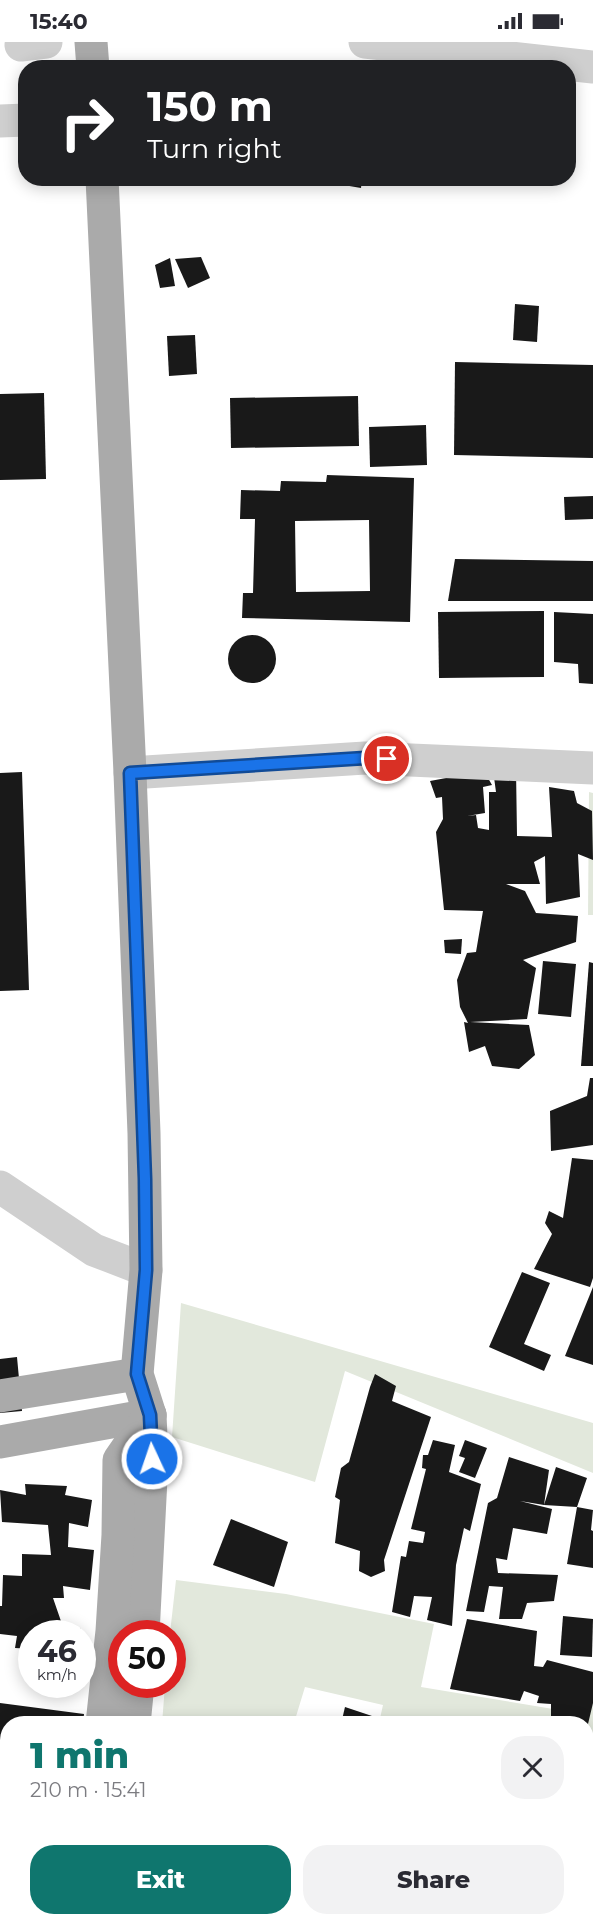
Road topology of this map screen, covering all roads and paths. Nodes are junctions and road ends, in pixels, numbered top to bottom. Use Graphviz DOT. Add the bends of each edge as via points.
graph roads {
  1 [pos="90,42"];
  2 [pos="365,42"];
  3 [pos="92,60"];
  4 [pos="529,60"];
  5 [pos="576,65"];
  6 [pos="593,67"];
  7 [pos="18,120"];
  8 [pos="0,121"];
  9 [pos="102,186"];
  10 [pos="593,768"];
  11 [pos="130,773"];
  12 [pos="0,1187"];
  13 [pos="146,1270"];
  14 [pos="137,1374"];
  15 [pos="0,1396"];
  16 [pos="150,1415"];
  17 [pos="0,1442"];
  18 [pos="143,1620"];
  19 [pos="137,1698"];
  20 [pos="103,1716"];
  21 [pos="135,1716"];
  1 -- 3 [label="main road"];
  2 -- 4 [label="street"];
  5 -- 6 [label="street"];
  7 -- 8 [label="street"];
  9 -- 11 [label="main road"];
  10 -- 11 [label="street" via="365,758"];
  11 -- 13 [label="main road"];
  12 -- 13 [label="street" via="94,1250"];
  13 -- 14 [label="main road"];
  14 -- 15 [label="main road"];
  14 -- 16 [label="main road"];
  16 -- 17 [label="main road"];
  16 -- 18 [label="main road" via="152,1459"];
  16 -- 20 [label="main road" via="119,1460 112,1631"];
  19 -- 21 [label="main road"];
}
